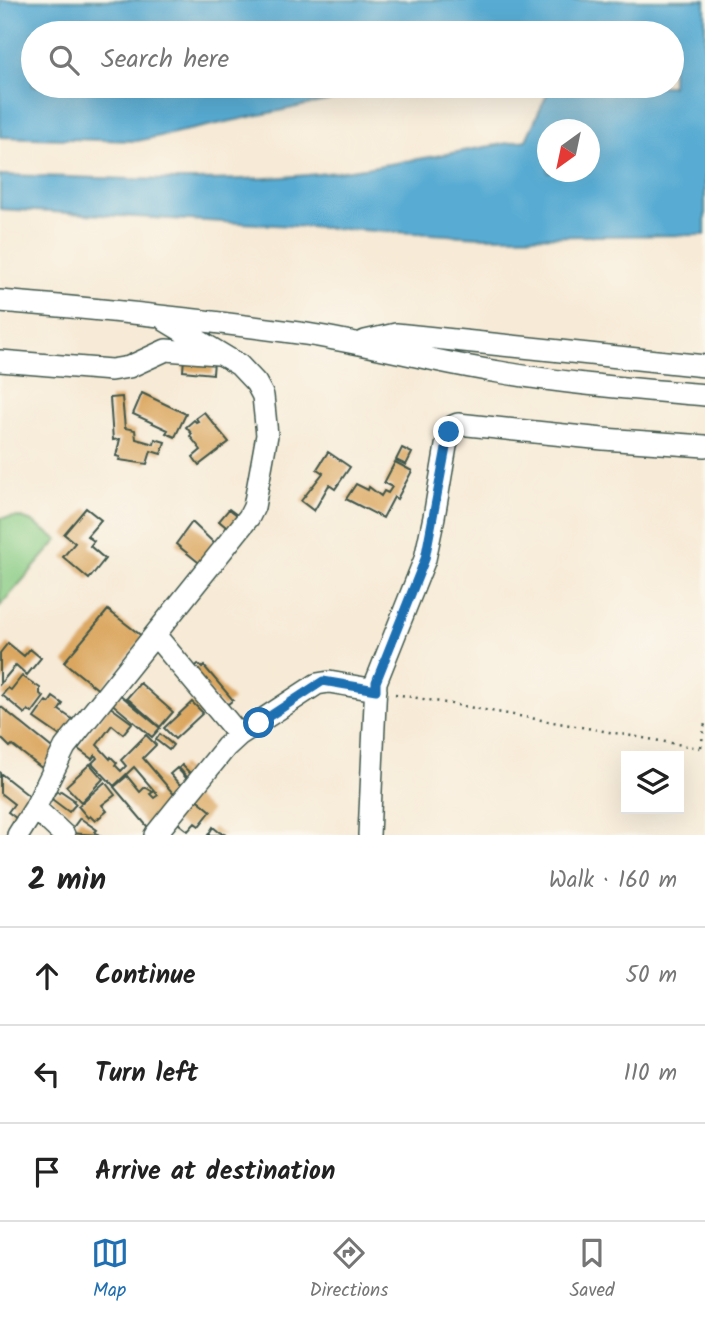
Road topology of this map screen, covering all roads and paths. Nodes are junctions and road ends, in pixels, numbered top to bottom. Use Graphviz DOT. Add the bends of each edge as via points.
graph roads {
  1 [pos="0,301"];
  2 [pos="161,317"];
  3 [pos="356,343"];
  4 [pos="223,354"];
  5 [pos="0,361"];
  6 [pos="705,366"];
  7 [pos="705,394"];
  8 [pos="705,446"];
  9 [pos="155,635"];
  10 [pos="376,690"];
  11 [pos="705,723"];
  12 [pos="239,735"];
  13 [pos="703,749"];
  14 [pos="35,808"];
  15 [pos="19,835"];
  16 [pos="64,835"];
  17 [pos="155,835"];
  18 [pos="369,835"];
  1 -- 2 [label="street"];
  2 -- 3 [label="street"];
  2 -- 4 [label="street"];
  3 -- 6 [label="street" via="396,334"];
  3 -- 7 [label="street" via="548,380"];
  4 -- 5 [label="street" via="166,351 111,370"];
  4 -- 9 [label="street" via="256,383 263,396 267,435 258,488 249,517"];
  8 -- 10 [label="street" via="453,426 425,559"];
  9 -- 12 [label="street"];
  9 -- 14 [label="street" via="65,747"];
  10 -- 12 [label="street" via="323,681"];
  10 -- 13 [label="path"];
  10 -- 18 [label="street"];
  11 -- 13 [label="path"];
  12 -- 17 [label="street"];
  14 -- 15 [label="street"];
  14 -- 16 [label="street"];
}
